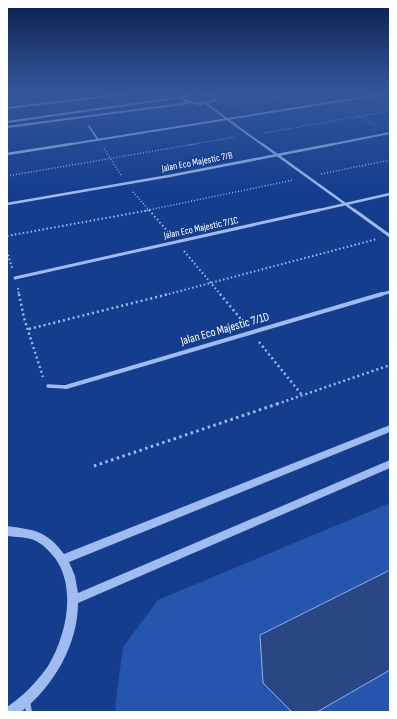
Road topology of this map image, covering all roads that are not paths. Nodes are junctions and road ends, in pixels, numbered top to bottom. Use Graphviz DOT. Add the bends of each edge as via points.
graph roads {
  1 [pos="89,126"];
  2 [pos="185,127"];
  3 [pos="238,127"];
  4 [pos="390,133"];
  5 [pos="98,140"];
  6 [pos="7,154"];
  7 [pos="277,154"];
  8 [pos="390,194"];
  9 [pos="7,204"];
  10 [pos="346,204"];
  11 [pos="390,236"];
  12 [pos="15,278"];
  13 [pos="390,292"];
  14 [pos="48,386"];
  15 [pos="66,387"];
  16 [pos="390,428"];
  17 [pos="390,464"];
  18 [pos="7,532"];
  19 [pos="63,559"];
  20 [pos="74,600"];
  21 [pos="28,706"];
  22 [pos="11,712"];
  1 -- 5 [label="street"];
  2 -- 5 [label="street"];
  3 -- 7 [label="street"];
  4 -- 7 [label="street, Jalan Eco Majestic 7/B"];
  5 -- 6 [label="street"];
  7 -- 9 [label="street, Jalan Eco Majestic 7/B" via="126,184"];
  7 -- 10 [label="street"];
  8 -- 10 [label="street, Jalan Eco Majestic 7/1C"];
  10 -- 11 [label="street"];
  10 -- 12 [label="street, Jalan Eco Majestic 7/1C"];
  13 -- 15 [label="street, Jalan Eco Majestic 7/1D"];
  14 -- 15 [label="street"];
  16 -- 19 [label="street"];
  17 -- 20 [label="street"];
  18 -- 19 [label="street" via="27,533 47,542"];
  19 -- 20 [label="street" via="71,577"];
  20 -- 21 [label="street" via="68,633 52,669"];
  21 -- 22 [label="street"];
}
